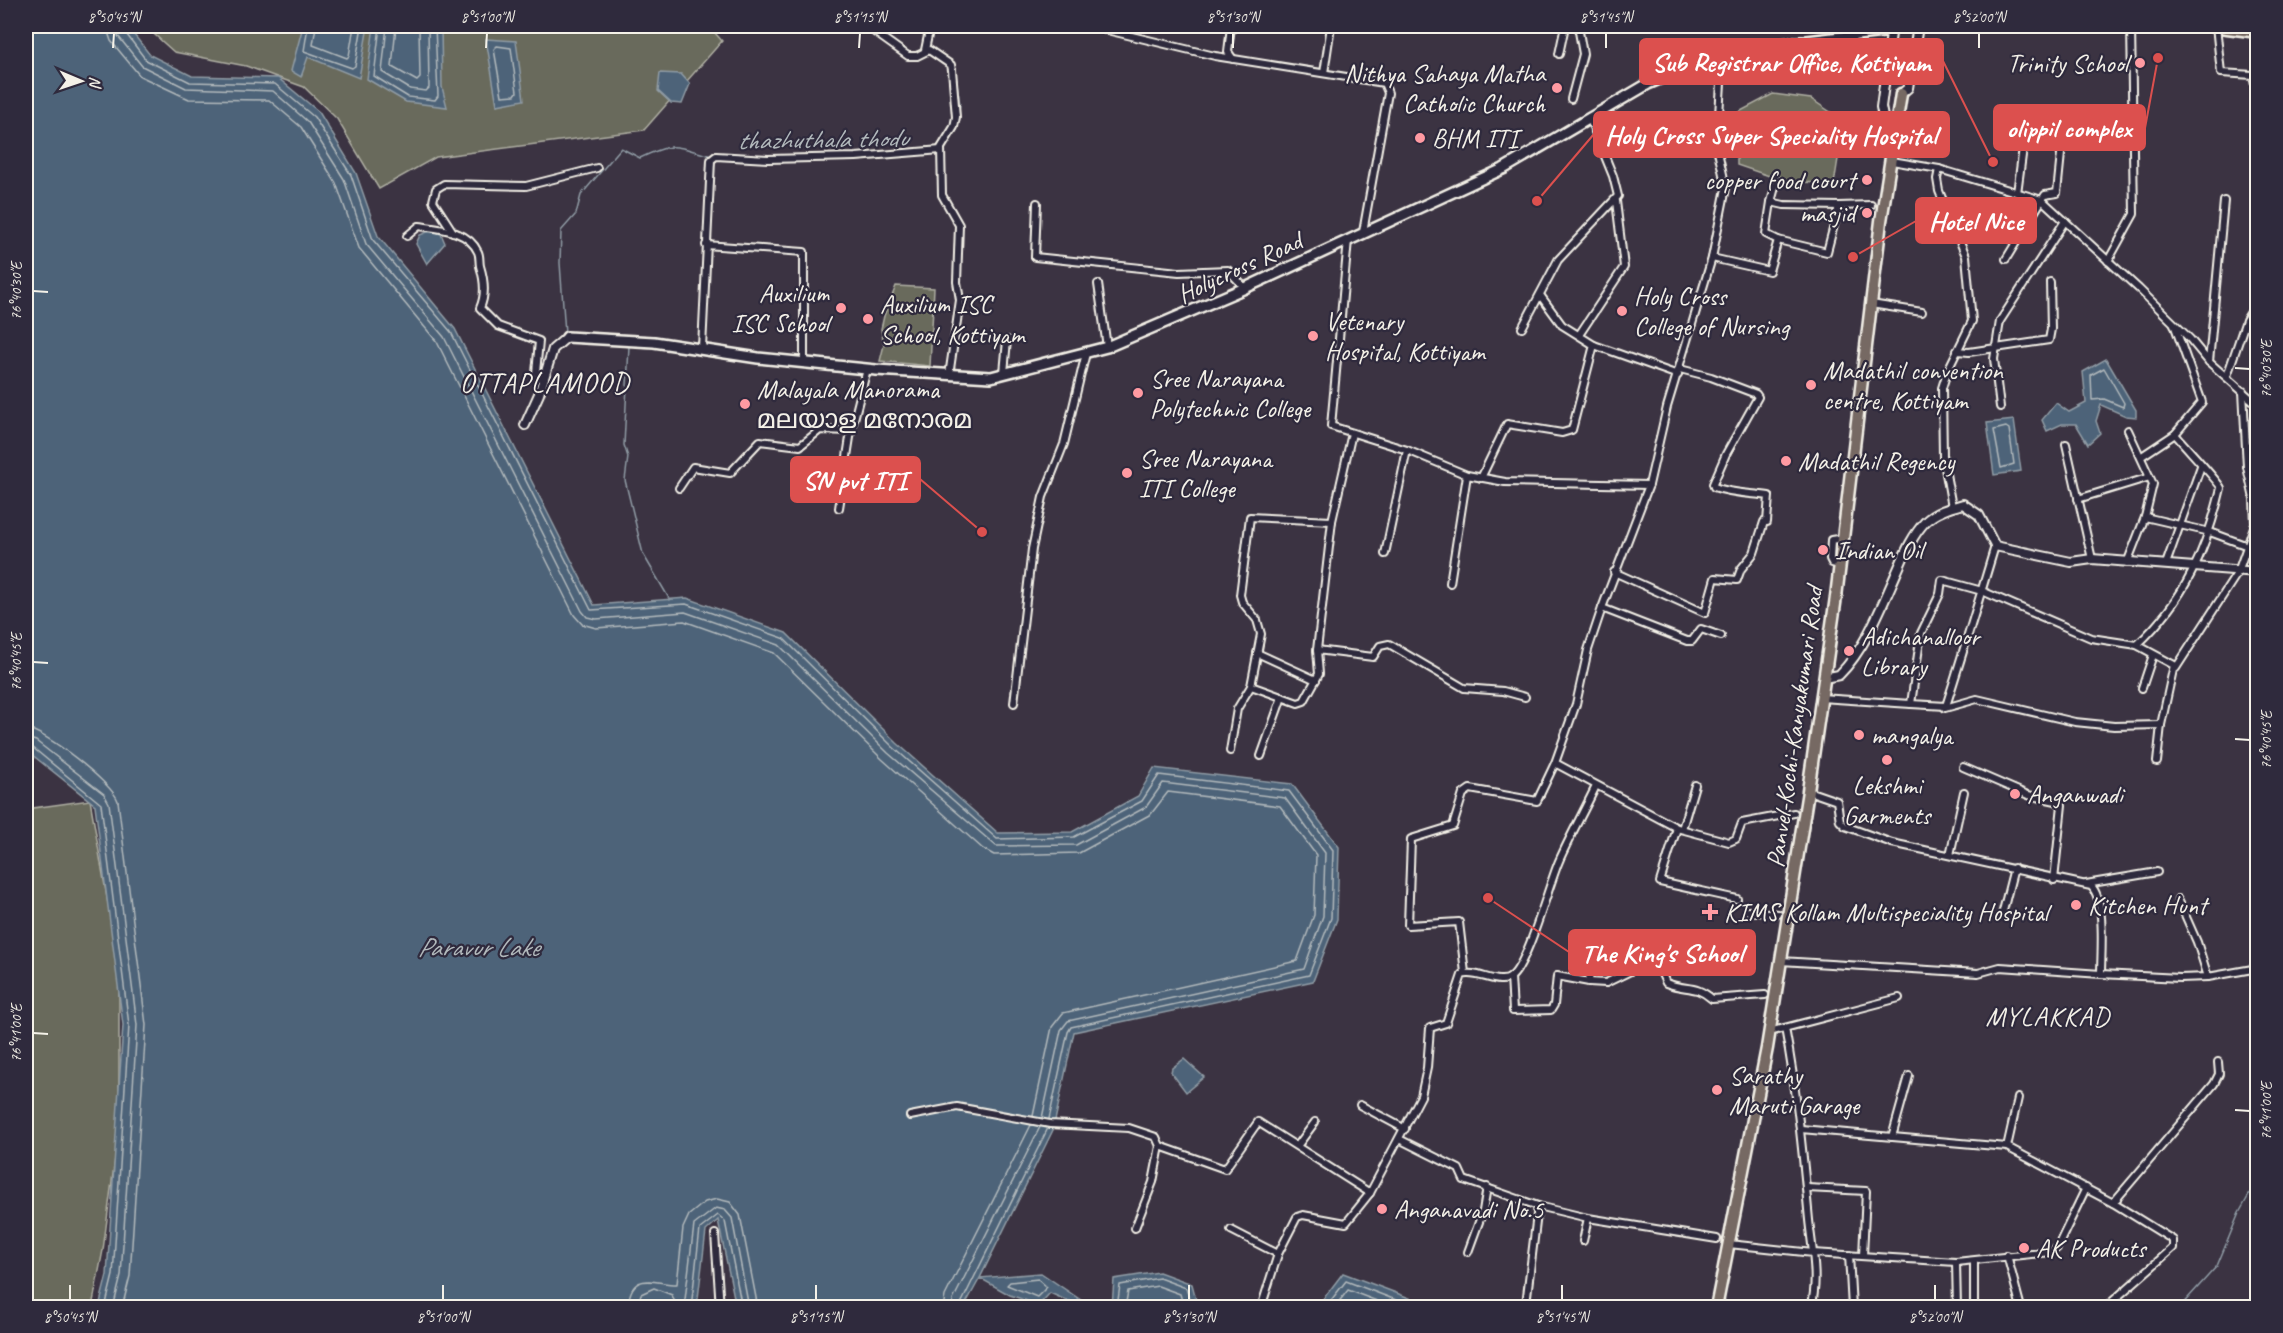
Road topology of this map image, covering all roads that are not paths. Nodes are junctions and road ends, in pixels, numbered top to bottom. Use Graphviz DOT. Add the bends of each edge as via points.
graph roads {
  1 [pos="866,26"];
  2 [pos="930,26"];
  3 [pos="1090,26"];
  4 [pos="1231,26"];
  5 [pos="1331,26"];
  6 [pos="1565,26"];
  7 [pos="1578,26"];
  8 [pos="1918,26"];
  9 [pos="2131,26"];
  10 [pos="2214,26"];
  11 [pos="1892,28"];
  12 [pos="2258,33"];
  13 [pos="925,50"];
  14 [pos="1722,51"];
  15 [pos="1559,54"];
  16 [pos="1233,59"];
  17 [pos="1324,73"];
  18 [pos="1901,94"];
  19 [pos="1571,99"];
  20 [pos="2258,100"];
  21 [pos="1589,117"];
  22 [pos="2063,134"];
  23 [pos="1887,137"];
  24 [pos="2024,140"];
  25 [pos="941,150"];
  26 [pos="1892,161"];
  27 [pos="597,168"];
  28 [pos="1940,169"];
  29 [pos="1777,180"];
  30 [pos="2018,193"];
  31 [pos="2042,200"];
  32 [pos="1616,201"];
  33 [pos="2224,201"];
  34 [pos="1772,202"];
  35 [pos="1037,203"];
  36 [pos="1839,206"];
  37 [pos="1871,206"];
  38 [pos="1881,221"];
  39 [pos="2065,221"];
  40 [pos="453,232"];
  41 [pos="1363,232"];
  42 [pos="407,236"];
  43 [pos="1348,240"];
  44 [pos="1778,240"];
  45 [pos="706,245"];
  46 [pos="1712,258"];
  47 [pos="2006,259"];
  48 [pos="2108,261"];
  49 [pos="2050,282"];
  50 [pos="1098,284"];
  51 [pos="1245,288"];
  52 [pos="1540,295"];
  53 [pos="2258,301"];
  54 [pos="1872,304"];
  55 [pos="1922,312"];
  56 [pos="2173,322"];
  57 [pos="1522,328"];
  58 [pos="1579,335"];
  59 [pos="564,339"];
  60 [pos="1007,340"];
  61 [pos="1594,345"];
  62 [pos="702,348"];
  63 [pos="1107,348"];
  64 [pos="1996,348"];
  65 [pos="1957,351"];
  66 [pos="1086,353"];
  67 [pos="2209,362"];
  68 [pos="804,363"];
  69 [pos="867,369"];
  70 [pos="1679,372"];
  71 [pos="1004,373"];
  72 [pos="948,376"];
  73 [pos="2227,376"];
  74 [pos="544,379"];
  75 [pos="2243,391"];
  76 [pos="2258,405"];
  77 [pos="2000,407"];
  78 [pos="525,424"];
  79 [pos="2128,430"];
  80 [pos="851,431"];
  81 [pos="1352,433"];
  82 [pos="2175,434"];
  83 [pos="2066,444"];
  84 [pos="1407,450"];
  85 [pos="2142,456"];
  86 [pos="2201,466"];
  87 [pos="1467,475"];
  88 [pos="2150,477"];
  89 [pos="1481,478"];
  90 [pos="1649,485"];
  91 [pos="679,488"];
  92 [pos="2078,499"];
  93 [pos="2256,499"];
  94 [pos="1952,507"];
  95 [pos="840,508"];
  96 [pos="2145,517"];
  97 [pos="1332,520"];
  98 [pos="2180,525"];
  99 [pos="2210,532"];
  100 [pos="2245,545"];
  101 [pos="1995,546"];
  102 [pos="1238,550"];
  103 [pos="1246,551"];
  104 [pos="1385,554"];
  105 [pos="2092,559"];
  106 [pos="2127,563"];
  107 [pos="2166,564"];
  108 [pos="2197,567"];
  109 [pos="1614,572"];
  110 [pos="2238,572"];
  111 [pos="2258,572"];
  112 [pos="1450,583"];
  113 [pos="1982,591"];
  114 [pos="1602,608"];
  115 [pos="1720,636"];
  116 [pos="2137,645"];
  117 [pos="1317,650"];
  118 [pos="1257,653"];
  119 [pos="2153,655"];
  120 [pos="2176,668"];
  121 [pos="1824,678"];
  122 [pos="1316,680"];
  123 [pos="1251,686"];
  124 [pos="2142,688"];
  125 [pos="1282,697"];
  126 [pos="1525,697"];
  127 [pos="1820,698"];
  128 [pos="1014,703"];
  129 [pos="1911,704"];
  130 [pos="1945,708"];
  131 [pos="2161,725"];
  132 [pos="1230,751"];
  133 [pos="1261,756"];
  134 [pos="1555,762"];
  135 [pos="2157,762"];
  136 [pos="1963,767"];
  137 [pos="1695,785"];
  138 [pos="1596,786"];
  139 [pos="1808,791"];
  140 [pos="1964,792"];
  141 [pos="1794,813"];
  142 [pos="1680,829"];
  143 [pos="1950,855"];
  144 [pos="2014,868"];
  145 [pos="2157,873"];
  146 [pos="2054,880"];
  147 [pos="2085,885"];
  148 [pos="1737,899"];
  149 [pos="2178,899"];
  150 [pos="1748,911"];
  151 [pos="1779,914"];
  152 [pos="2002,915"];
  153 [pos="1591,960"];
  154 [pos="1781,961"];
  155 [pos="2258,968"];
  156 [pos="1465,973"];
  157 [pos="2101,974"];
  158 [pos="1511,977"];
  159 [pos="2208,977"];
  160 [pos="1589,982"];
  161 [pos="1765,995"];
  162 [pos="1899,998"];
  163 [pos="1785,1028"];
  164 [pos="1769,1032"];
  165 [pos="2218,1062"];
  166 [pos="1909,1076"];
  167 [pos="2018,1098"];
  168 [pos="1360,1105"];
  169 [pos="910,1116"];
  170 [pos="1315,1122"];
  171 [pos="1405,1129"];
  172 [pos="1800,1129"];
  173 [pos="1892,1137"];
  174 [pos="1399,1139"];
  175 [pos="1298,1145"];
  176 [pos="1161,1146"];
  177 [pos="2007,1147"];
  178 [pos="1487,1187"];
  179 [pos="1807,1188"];
  180 [pos="2086,1188"];
  181 [pos="1370,1192"];
  182 [pos="2113,1203"];
  183 [pos="1538,1206"];
  184 [pos="1588,1218"];
  185 [pos="1135,1228"];
  186 [pos="1231,1230"];
  187 [pos="715,1234"];
  188 [pos="1717,1239"];
  189 [pos="1583,1241"];
  190 [pos="1729,1244"];
  191 [pos="1468,1252"];
  192 [pos="1813,1252"];
  193 [pos="1278,1254"];
  194 [pos="1849,1255"];
  195 [pos="2007,1255"];
  196 [pos="1863,1256"];
  197 [pos="1956,1262"];
  198 [pos="1974,1262"];
  199 [pos="2106,1307"];
  200 [pos="720,1308"];
  201 [pos="1261,1308"];
  202 [pos="1540,1308"];
  203 [pos="1716,1308"];
  204 [pos="1811,1308"];
  205 [pos="1852,1308"];
  206 [pos="1957,1308"];
  207 [pos="1974,1308"];
  208 [pos="2021,1308"];
  1 -- 13 [label="street" via="908,56"];
  2 -- 13 [label="street"];
  3 -- 16 [label="street"];
  4 -- 16 [label="street" via="1228,52"];
  5 -- 17 [label="street"];
  6 -- 15 [label="street"];
  7 -- 19 [label="street" via="1583,54"];
  8 -- 18 [label="street" via="1908,88"];
  9 -- 48 [label="street" via="2134,214"];
  10 -- 12 [label="main road"];
  10 -- 20 [label="street" via="2221,73 2254,76"];
  11 -- 14 [label="main road, Holycross Road"];
  11 -- 23 [label="street" via="1881,107"];
  13 -- 25 [label="street" via="951,65 954,75 956,122"];
  14 -- 21 [label="main road, Holycross Road" via="1648,84"];
  14 -- 46 [label="street" via="1717,147 1726,188"];
  16 -- 17 [label="street"];
  17 -- 41 [label="street" via="1384,83 1387,87"];
  18 -- 26 [label="main road"];
  21 -- 32 [label="street" via="1616,184"];
  21 -- 41 [label="main road, Holycross Road" via="1503,169"];
  22 -- 31 [label="street" via="2058,193"];
  23 -- 38 [label="main road"];
  24 -- 30 [label="street"];
  25 -- 45 [label="street" via="856,157 714,158 709,172"];
  25 -- 72 [label="street" via="942,195 959,225 960,300"];
  26 -- 28 [label="street"];
  26 -- 38 [label="main road"];
  27 -- 40 [label="street" via="526,186 444,184 436,189 433,201"];
  28 -- 30 [label="street"];
  28 -- 65 [label="street" via="1939,191 1968,267 1972,321"];
  29 -- 34 [label="street"];
  30 -- 31 [label="street"];
  31 -- 39 [label="street"];
  31 -- 47 [label="street"];
  32 -- 52 [label="street" via="1558,260"];
  32 -- 58 [label="street" via="1624,267"];
  33 -- 67 [label="street"];
  34 -- 36 [label="street"];
  34 -- 44 [label="street" via="1766,234"];
  35 -- 51 [label="street" via="1035,256 1179,272 1228,270"];
  36 -- 37 [label="street"];
  36 -- 44 [label="street" via="1827,252"];
  38 -- 54 [label="main road, Panvel-Kochi-Kanyakumari Road"];
  39 -- 48 [label="street"];
  39 -- 64 [label="street" via="2003,315"];
  40 -- 42 [label="street" via="419,226"];
  40 -- 74 [label="street" via="470,240 478,252 484,299 480,308 498,326 539,341 536,373"];
  41 -- 43 [label="main road, Holycross Road"];
  43 -- 51 [label="main road, Holycross Road"];
  43 -- 81 [label="street" via="1331,426"];
  44 -- 46 [label="street" via="1768,271"];
  45 -- 62 [label="street"];
  45 -- 68 [label="street" via="804,252"];
  46 -- 70 [label="street"];
  48 -- 56 [label="street"];
  49 -- 64 [label="street" via="2049,340"];
  50 -- 63 [label="street"];
  51 -- 63 [label="main road, Holycross Road"];
  52 -- 57 [label="street"];
  52 -- 58 [label="street" via="1562,325"];
  53 -- 73 [label="street" via="2246,320"];
  54 -- 55 [label="street"];
  54 -- 121 [label="main road, Panvel-Kochi-Kanyakumari Road"];
  56 -- 67 [label="street"];
  56 -- 82 [label="street" via="2202,400"];
  58 -- 61 [label="street"];
  59 -- 62 [label="main road, Holycross Road" via="593,336"];
  59 -- 74 [label="street" via="553,349"];
  60 -- 71 [label="street"];
  61 -- 70 [label="street"];
  61 -- 89 [label="street" via="1572,430 1562,433 1507,424"];
  62 -- 68 [label="main road, Holycross Road"];
  63 -- 66 [label="main road, Holycross Road"];
  64 -- 65 [label="street"];
  64 -- 77 [label="street"];
  65 -- 94 [label="street" via="1942,388 1943,457"];
  66 -- 71 [label="main road, Holycross Road"];
  66 -- 128 [label="street" via="1064,444 1043,497 1032,549"];
  67 -- 73 [label="street"];
  68 -- 69 [label="main road, Holycross Road"];
  69 -- 72 [label="main road, Holycross Road"];
  69 -- 80 [label="street"];
  70 -- 90 [label="street"];
  70 -- 109 [label="street" via="1711,377 1756,394 1758,398 1713,484 1734,495 1769,496 1767,522 1737,580 1715,578 1705,613"];
  71 -- 72 [label="main road, Holycross Road" via="991,377"];
  73 -- 75 [label="street"];
  74 -- 78 [label="street"];
  75 -- 76 [label="street"];
  75 -- 93 [label="street" via="2247,467"];
  79 -- 85 [label="street"];
  80 -- 91 [label="street" via="820,430 800,446 760,441 730,473 693,467"];
  80 -- 95 [label="street"];
  81 -- 84 [label="street"];
  81 -- 97 [label="street"];
  82 -- 85 [label="street"];
  82 -- 86 [label="street"];
  83 -- 92 [label="street"];
  84 -- 87 [label="street"];
  84 -- 104 [label="street"];
  85 -- 88 [label="street"];
  86 -- 98 [label="street"];
  86 -- 99 [label="street" via="2221,485"];
  87 -- 89 [label="street"];
  87 -- 112 [label="street"];
  88 -- 92 [label="street"];
  88 -- 96 [label="street" via="2153,484"];
  89 -- 90 [label="street"];
  90 -- 109 [label="street"];
  92 -- 105 [label="street"];
  93 -- 100 [label="street" via="2256,520"];
  94 -- 101 [label="street" via="1963,504 1972,508"];
  94 -- 121 [label="street" via="1933,516 1918,531 1852,659 1839,675"];
  96 -- 98 [label="street"];
  96 -- 106 [label="street"];
  97 -- 103 [label="street" via="1250,517"];
  97 -- 117 [label="street"];
  98 -- 99 [label="street"];
  98 -- 107 [label="street"];
  99 -- 100 [label="street"];
  99 -- 108 [label="street"];
  100 -- 110 [label="street"];
  101 -- 105 [label="street" via="2071,562"];
  101 -- 113 [label="street"];
  102 -- 103 [label="street"];
  103 -- 118 [label="street" via="1240,595 1260,627"];
  105 -- 106 [label="street"];
  106 -- 107 [label="street"];
  107 -- 108 [label="street"];
  108 -- 110 [label="street"];
  108 -- 116 [label="street" via="2160,623"];
  109 -- 114 [label="street"];
  110 -- 111 [label="street"];
  110 -- 120 [label="street"];
  113 -- 116 [label="street" via="2091,638"];
  113 -- 129 [label="street" via="1942,580 1933,612 1921,633"];
  113 -- 130 [label="street"];
  114 -- 115 [label="street" via="1687,642 1701,629"];
  114 -- 134 [label="street" via="1576,704"];
  116 -- 119 [label="street"];
  117 -- 122 [label="street"];
  117 -- 126 [label="street" via="1373,657 1380,646 1389,644 1464,688"];
  118 -- 122 [label="street"];
  118 -- 123 [label="street"];
  119 -- 120 [label="street"];
  119 -- 124 [label="street"];
  120 -- 131 [label="street"];
  121 -- 127 [label="main road, Panvel-Kochi-Kanyakumari Road"];
  122 -- 125 [label="street" via="1302,702"];
  123 -- 125 [label="street"];
  123 -- 132 [label="street" via="1237,709"];
  125 -- 133 [label="street"];
  127 -- 129 [label="street"];
  127 -- 139 [label="main road, Panvel-Kochi-Kanyakumari Road"];
  129 -- 130 [label="street"];
  130 -- 131 [label="street" via="1977,699 2075,722"];
  131 -- 135 [label="street"];
  134 -- 138 [label="street"];
  134 -- 156 [label="street" via="1537,801 1470,789 1463,794 1453,826 1410,839 1408,925 1459,922"];
  136 -- 146 [label="street" via="2062,805"];
  137 -- 142 [label="street"];
  138 -- 142 [label="street"];
  138 -- 158 [label="street" via="1559,861 1531,940"];
  139 -- 143 [label="street" via="1837,801 1840,821 1845,826 1892,843"];
  139 -- 154 [label="main road, Panvel-Kochi-Kanyakumari Road"];
  140 -- 143 [label="street"];
  141 -- 142 [label="street" via="1742,823 1731,842"];
  142 -- 148 [label="street" via="1660,882"];
  143 -- 144 [label="street"];
  144 -- 146 [label="street"];
  144 -- 152 [label="street"];
  145 -- 147 [label="street"];
  146 -- 147 [label="street"];
  147 -- 157 [label="street" via="2096,892 2102,934"];
  149 -- 159 [label="street"];
  150 -- 151 [label="street"];
  153 -- 160 [label="street"];
  154 -- 157 [label="street" via="1978,973 2000,967"];
  154 -- 164 [label="main road, Panvel-Kochi-Kanyakumari Road"];
  155 -- 159 [label="street"];
  156 -- 158 [label="street"];
  156 -- 171 [label="street" via="1446,1023 1430,1028 1421,1095"];
  157 -- 159 [label="street"];
  158 -- 160 [label="street" via="1512,1008 1516,1012 1551,1010 1557,976"];
  160 -- 161 [label="street" via="1606,983 1655,959 1666,984 1701,989 1712,999"];
  162 -- 163 [label="street"];
  163 -- 164 [label="street"];
  163 -- 172 [label="street"];
  164 -- 190 [label="main road, Panvel-Kochi-Kanyakumari Road"];
  165 -- 182 [label="street" via="2219,1074 2214,1084"];
  166 -- 173 [label="street"];
  167 -- 177 [label="street"];
  168 -- 171 [label="street"];
  169 -- 176 [label="street" via="957,1107 1050,1124 1129,1128 1156,1137"];
  170 -- 175 [label="street"];
  171 -- 174 [label="street"];
  172 -- 173 [label="street"];
  172 -- 179 [label="street"];
  173 -- 177 [label="street"];
  174 -- 178 [label="street" via="1459,1169 1464,1180"];
  174 -- 181 [label="street"];
  175 -- 176 [label="street" via="1256,1122 1224,1169"];
  175 -- 181 [label="street"];
  176 -- 185 [label="street" via="1153,1182"];
  177 -- 180 [label="street"];
  178 -- 183 [label="street"];
  178 -- 191 [label="street"];
  179 -- 192 [label="street"];
  179 -- 196 [label="street" via="1866,1191"];
  180 -- 182 [label="street"];
  180 -- 195 [label="street" via="2054,1251"];
  181 -- 193 [label="street" via="1346,1223 1300,1215"];
  182 -- 199 [label="street" via="2174,1244"];
  183 -- 184 [label="street"];
  183 -- 202 [label="street" via="1526,1304"];
  184 -- 188 [label="street"];
  184 -- 189 [label="street"];
  186 -- 193 [label="street"];
  187 -- 200 [label="street"];
  190 -- 192 [label="street"];
  190 -- 203 [label="main road, Panvel-Kochi-Kanyakumari Road"];
  192 -- 194 [label="street"];
  192 -- 204 [label="street" via="1815,1293"];
  193 -- 201 [label="street"];
  194 -- 196 [label="street"];
  194 -- 205 [label="street"];
  195 -- 198 [label="street"];
  195 -- 208 [label="street"];
  196 -- 197 [label="street"];
  197 -- 198 [label="street"];
  197 -- 206 [label="street"];
  198 -- 207 [label="street"];
}
